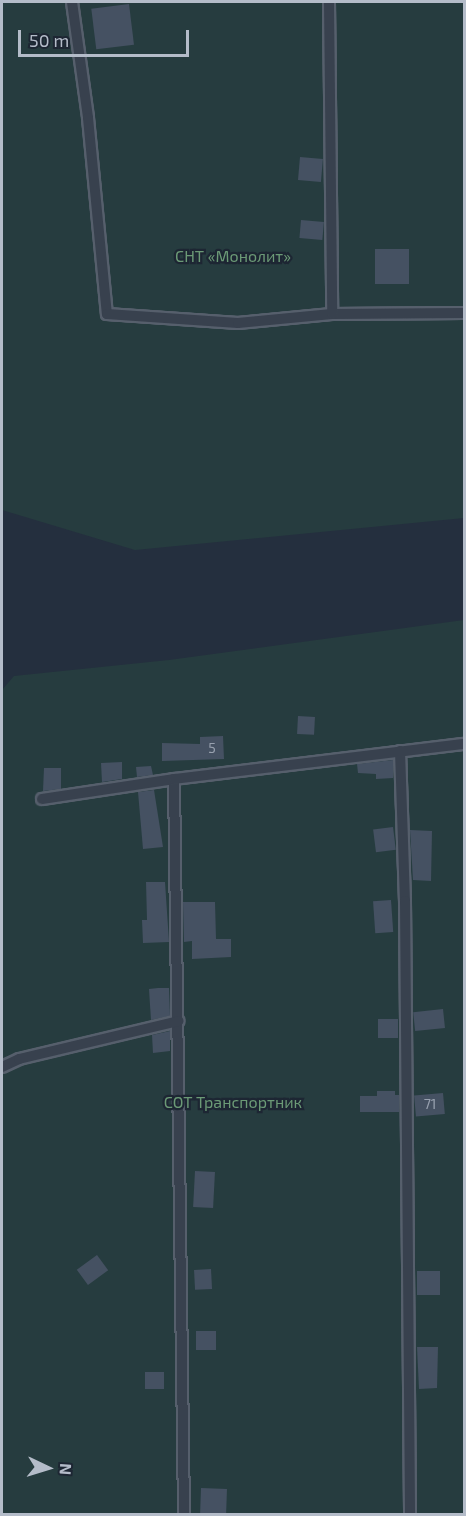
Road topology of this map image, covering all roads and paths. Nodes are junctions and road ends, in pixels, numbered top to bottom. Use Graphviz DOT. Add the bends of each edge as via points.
graph roads {
  1 [pos="72,2"];
  2 [pos="329,2"];
  3 [pos="465,313"];
  4 [pos="332,314"];
  5 [pos="465,744"];
  6 [pos="400,751"];
  7 [pos="174,778"];
  8 [pos="42,800"];
  9 [pos="179,1022"];
  10 [pos="2,1067"];
  11 [pos="184,1515"];
  12 [pos="410,1515"];
  1 -- 4 [label="lane" via="88,118 106,314 238,323"];
  2 -- 4 [label="lane"];
  3 -- 4 [label="lane"];
  5 -- 6 [label="lane"];
  6 -- 7 [label="lane"];
  6 -- 12 [label="lane" via="405,901"];
  7 -- 8 [label="lane"];
  7 -- 9 [label="lane"];
  9 -- 10 [label="lane" via="19,1059"];
  9 -- 11 [label="lane"];
}
